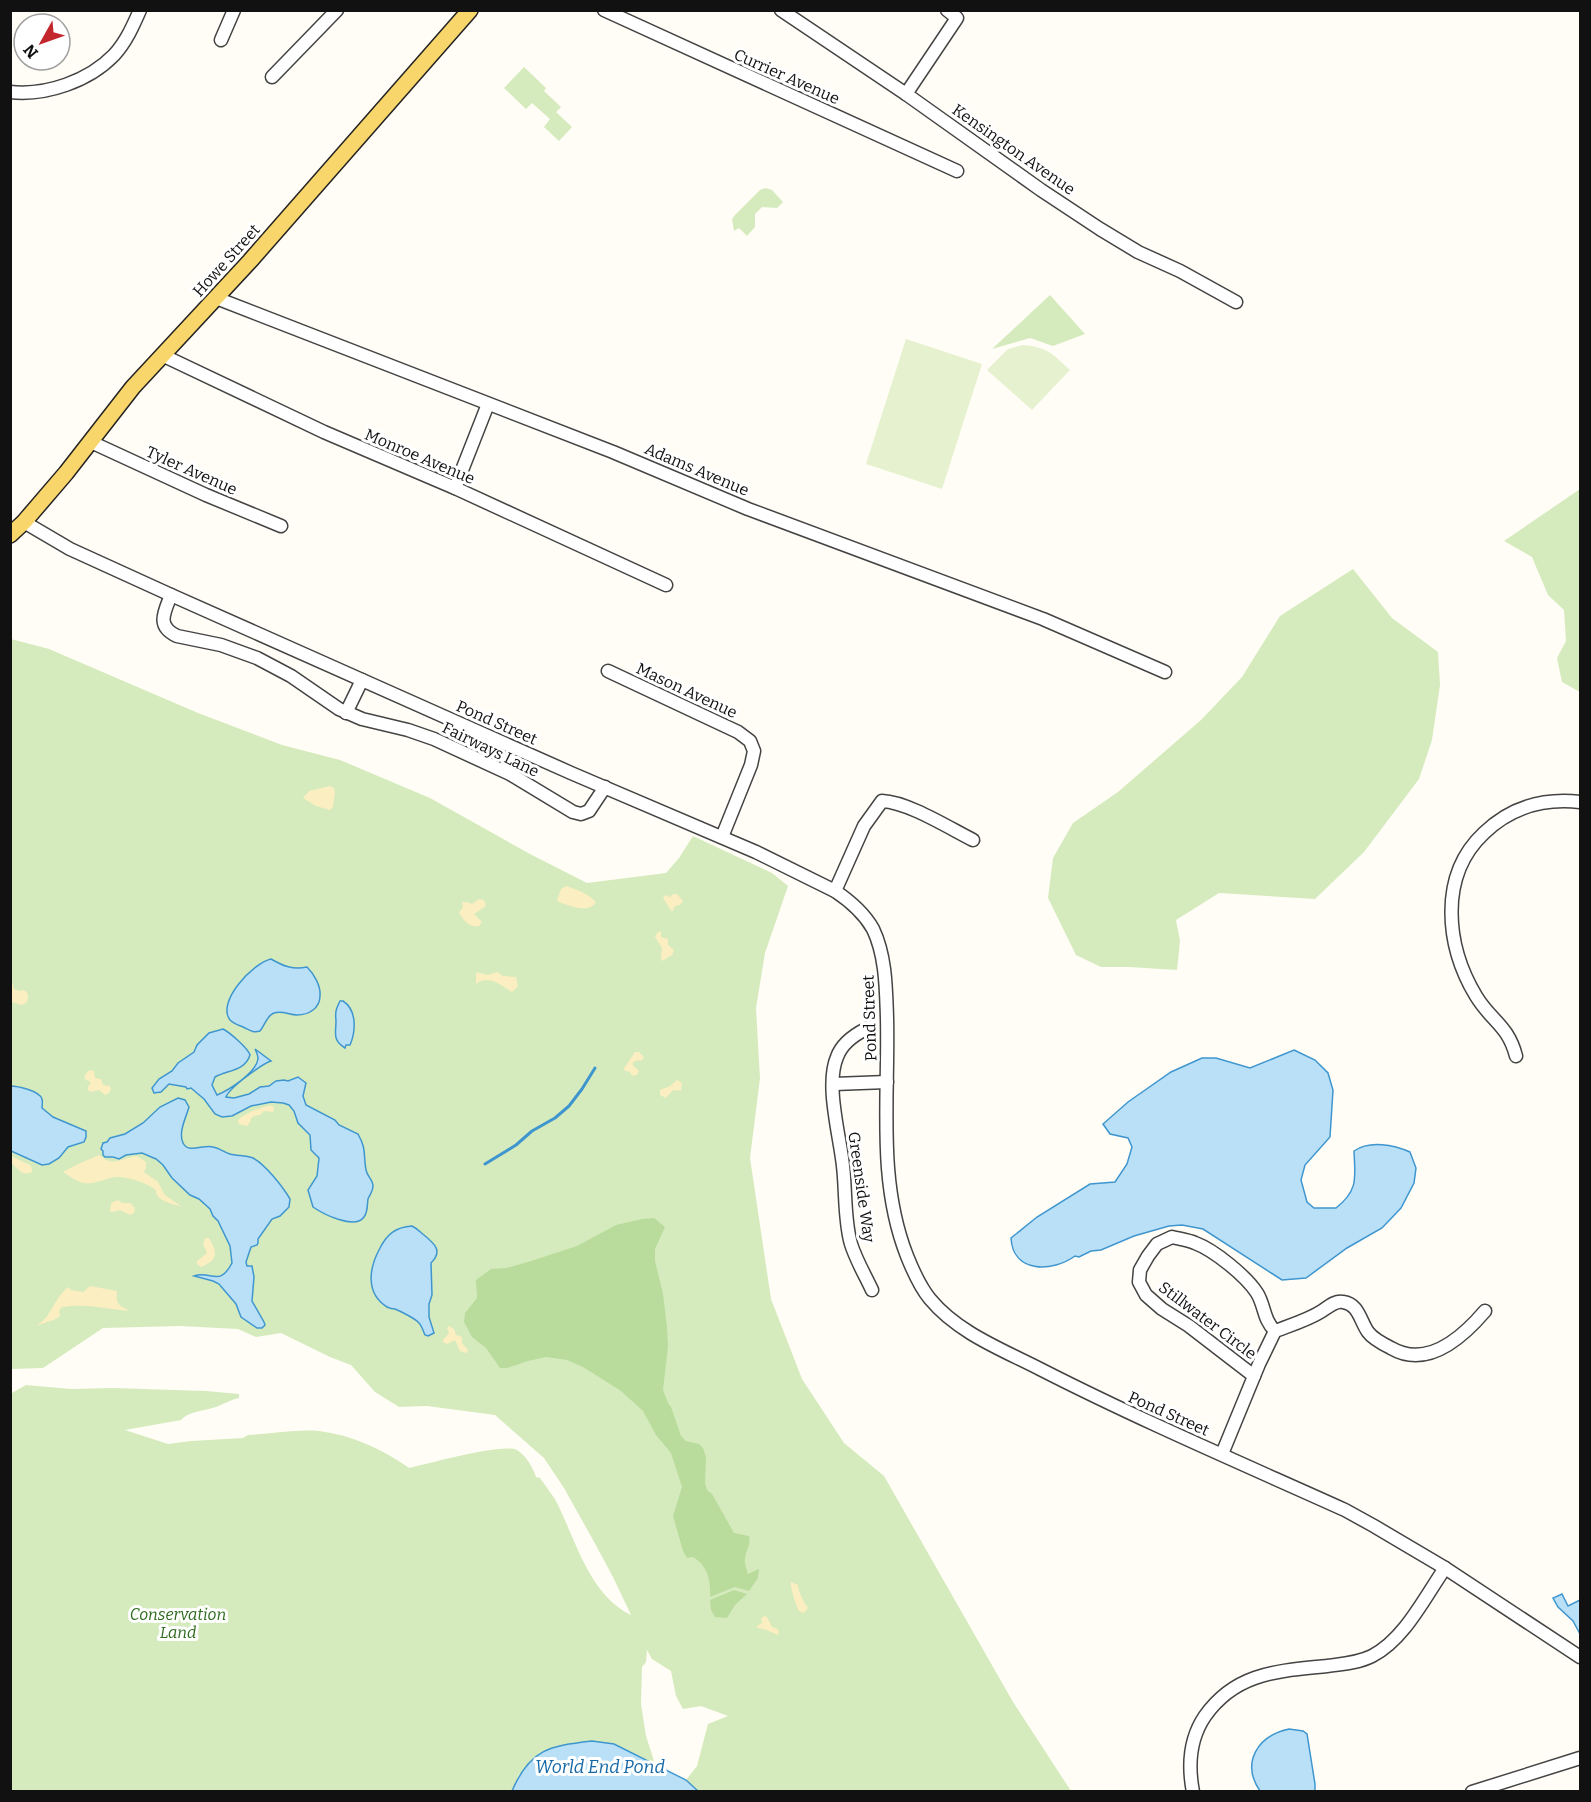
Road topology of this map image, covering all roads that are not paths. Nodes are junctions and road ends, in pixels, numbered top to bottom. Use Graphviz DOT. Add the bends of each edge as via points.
graph roads {
  1 [pos="140,10"];
  2 [pos="234,10"];
  3 [pos="337,10"];
  4 [pos="470,10"];
  5 [pos="604,10"];
  6 [pos="781,10"];
  7 [pos="952,14"];
  8 [pos="221,40"];
  9 [pos="272,77"];
  10 [pos="10,92"];
  11 [pos="906,94"];
  12 [pos="957,171"];
  13 [pos="216,298"];
  14 [pos="1236,302"];
  15 [pos="162,355"];
  16 [pos="488,404"];
  17 [pos="91,442"];
  18 [pos="455,489"];
  19 [pos="24,522"];
  20 [pos="281,526"];
  21 [pos="10,535"];
  22 [pos="666,585"];
  23 [pos="171,595"];
  24 [pos="608,671"];
  25 [pos="1165,672"];
  26 [pos="362,680"];
  27 [pos="346,713"];
  28 [pos="605,788"];
  29 [pos="1581,802"];
  30 [pos="722,837"];
  31 [pos="973,840"];
  32 [pos="835,891"];
  33 [pos="866,1029"];
  34 [pos="1516,1056"];
  35 [pos="887,1082"];
  36 [pos="834,1084"];
  37 [pos="872,1290"];
  38 [pos="1485,1311"];
  39 [pos="1275,1330"];
  40 [pos="1254,1376"];
  41 [pos="1222,1454"];
  42 [pos="1445,1568"];
  43 [pos="1581,1657"];
  44 [pos="1581,1758"];
  45 [pos="1193,1791"];
  46 [pos="1472,1791"];
  1 -- 10 [label="street" via="123,43 104,64 55,89"];
  2 -- 8 [label="street"];
  3 -- 9 [label="street"];
  4 -- 13 [label="main road, Howe Street"];
  5 -- 12 [label="street, Currier Avenue"];
  6 -- 11 [label="street, Kensington Avenue"];
  7 -- 11 [label="street"];
  11 -- 14 [label="street, Kensington Avenue" via="1100,229"];
  13 -- 15 [label="main road, Howe Street"];
  13 -- 16 [label="street, Adams Avenue"];
  15 -- 17 [label="main road, Howe Street"];
  15 -- 18 [label="street, Monroe Avenue"];
  16 -- 18 [label="street"];
  16 -- 25 [label="street, Adams Avenue" via="748,509 1043,619"];
  17 -- 19 [label="main road, Howe Street"];
  17 -- 20 [label="street, Tyler Avenue"];
  18 -- 22 [label="street, Monroe Avenue"];
  19 -- 21 [label="main road, Howe Street"];
  19 -- 23 [label="street, Pond Street" via="70,549"];
  23 -- 26 [label="street, Pond Street"];
  23 -- 27 [label="street, Fairways Lane" via="163,618 170,633 257,658"];
  24 -- 30 [label="street, Mason Avenue" via="750,741 754,751 751,765"];
  26 -- 27 [label="street"];
  26 -- 28 [label="street, Pond Street"];
  27 -- 28 [label="street, Fairways Lane" via="434,739 510,774 577,814 589,810"];
  28 -- 30 [label="street, Pond Street"];
  29 -- 34 [label="street" via="1542,802 1508,815 1479,837 1454,885 1450,921 1460,960 1476,997 1503,1027"];
  30 -- 32 [label="street, Pond Street"];
  31 -- 32 [label="street" via="909,808 882,801 864,826"];
  32 -- 35 [label="street, Pond Street" via="865,917 878,944 886,998"];
  33 -- 36 [label="street, Greenside Way" via="839,1051"];
  35 -- 36 [label="street"];
  35 -- 41 [label="street, Pond Street" via="891,1203 909,1263 931,1301 947,1317 984,1341 1112,1406"];
  36 -- 37 [label="street, Greenside Way" via="851,1244"];
  38 -- 39 [label="street" via="1458,1337 1432,1353 1421,1355 1398,1353 1382,1344 1369,1333 1355,1307 1346,1302 1339,1301 1317,1315"];
  39 -- 40 [label="street"];
  39 -- 40 [label="street, Stillwater Circle" via="1268,1324 1258,1295 1247,1280 1198,1244 1173,1237 1157,1245 1140,1270 1139,1282 1162,1309"];
  40 -- 41 [label="street"];
  41 -- 42 [label="street, Pond Street" via="1345,1510"];
  42 -- 43 [label="street, Pond Street"];
  42 -- 45 [label="street" via="1399,1635 1379,1652 1355,1662 1278,1671 1248,1679 1221,1698 1202,1721 1192,1750"];
  44 -- 46 [label="street"];
}
